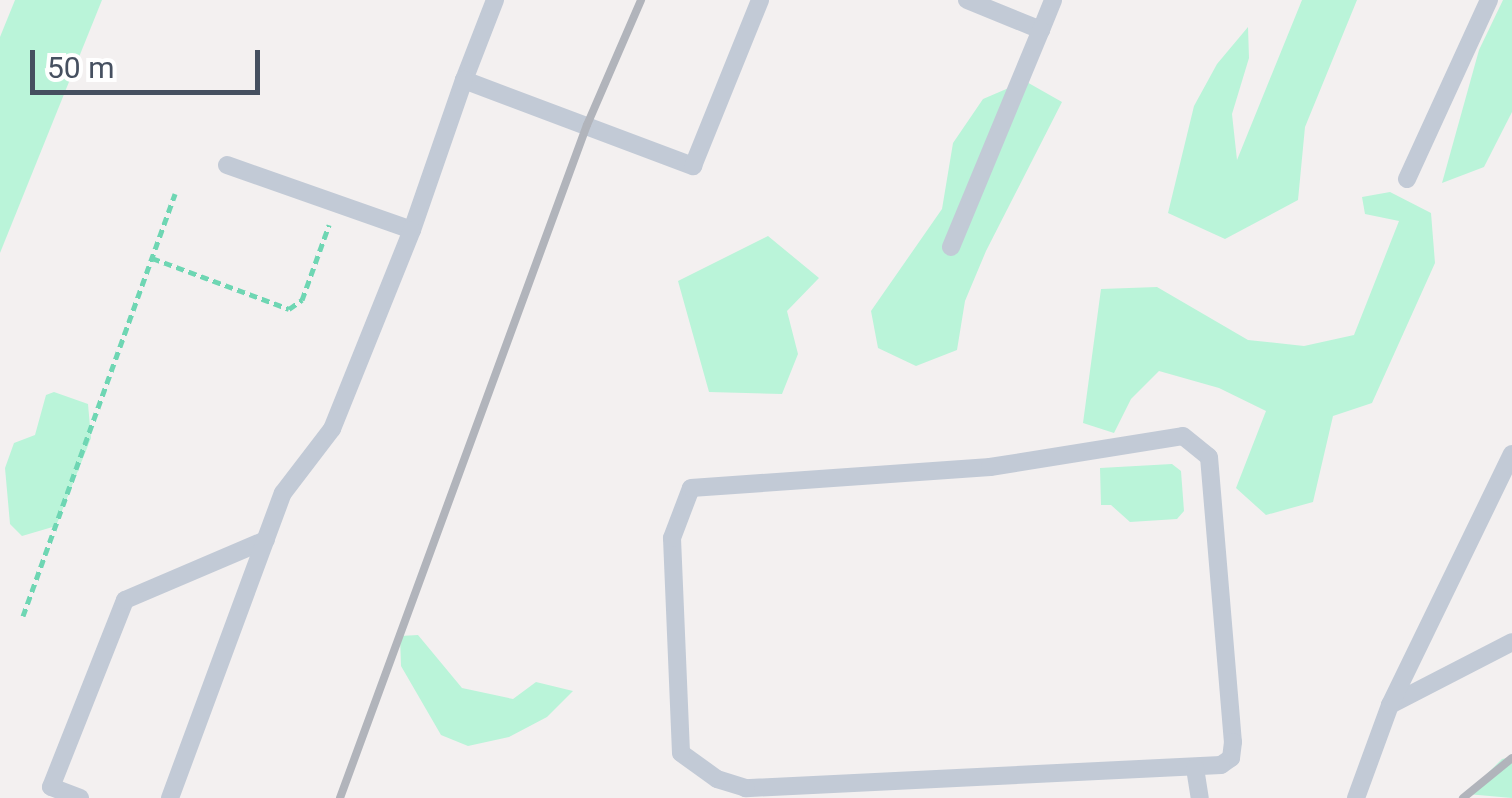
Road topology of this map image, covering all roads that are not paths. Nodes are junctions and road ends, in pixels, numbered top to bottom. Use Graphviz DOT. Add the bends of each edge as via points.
graph roads {
  1 [pos="495,0"];
  2 [pos="760,0"];
  3 [pos="967,0"];
  4 [pos="1053,0"];
  5 [pos="1489,0"];
  6 [pos="1041,30"];
  7 [pos="464,80"];
  8 [pos="228,165"];
  9 [pos="1407,178"];
  10 [pos="412,230"];
  11 [pos="951,247"];
  12 [pos="1512,454"];
  13 [pos="266,540"];
  14 [pos="1512,642"];
  15 [pos="1390,705"];
  16 [pos="1196,768"];
  17 [pos="49,792"];
  18 [pos="80,798"];
  19 [pos="170,798"];
  20 [pos="1200,798"];
  21 [pos="1356,798"];
  1 -- 7 [label="lane"];
  2 -- 7 [label="lane" via="693,166"];
  3 -- 6 [label="lane"];
  4 -- 6 [label="lane"];
  5 -- 9 [label="lane"];
  6 -- 11 [label="lane"];
  7 -- 10 [label="lane"];
  8 -- 10 [label="lane"];
  10 -- 13 [label="lane" via="332,429 283,493"];
  12 -- 15 [label="lane"];
  13 -- 17 [label="lane" via="125,600"];
  13 -- 19 [label="lane"];
  14 -- 15 [label="lane"];
  15 -- 21 [label="lane"];
  16 -- 16 [label="lane" via="1222,766 1233,742 1209,457 1183,436 990,468 691,488 672,538 681,753 717,778 746,788"];
  16 -- 20 [label="lane"];
  17 -- 18 [label="lane"];
}
